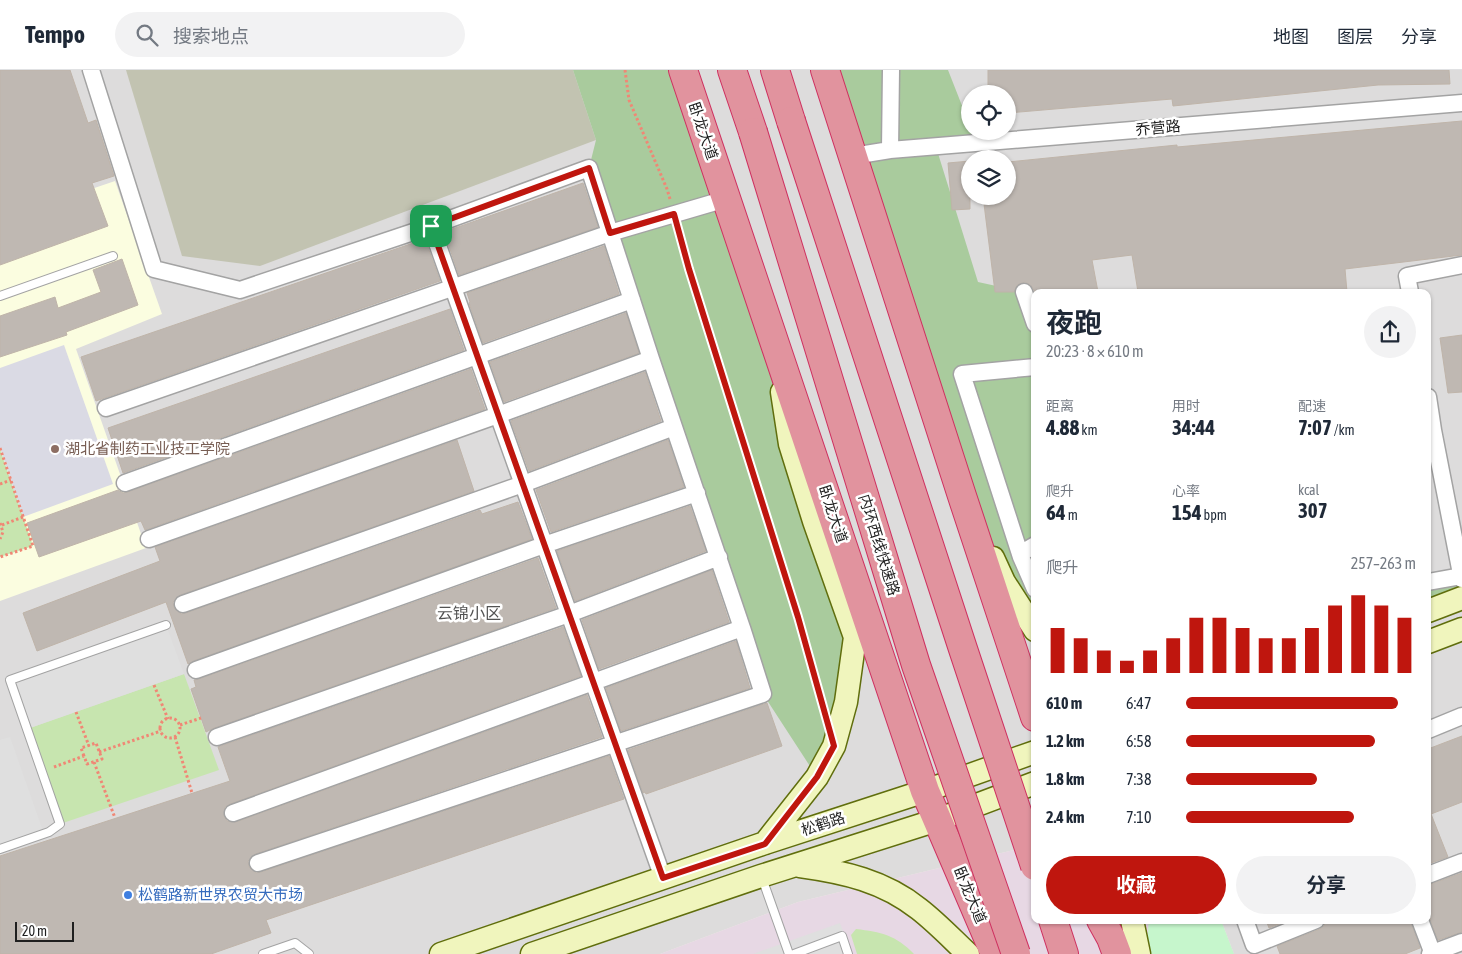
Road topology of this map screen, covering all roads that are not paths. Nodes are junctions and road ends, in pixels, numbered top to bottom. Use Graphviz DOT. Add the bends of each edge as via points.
graph roads {
  1 [pos="91,70"];
  2 [pos="683,70"];
  3 [pos="732,70"];
  4 [pos="775,70"];
  5 [pos="825,70"];
  6 [pos="891,70"];
  7 [pos="1462,103"];
  8 [pos="890,150"];
  9 [pos="853,156"];
  10 [pos="726,199"];
  11 [pos="431,226"];
  12 [pos="610,233"];
  13 [pos="113,256"];
  14 [pos="1462,265"];
  15 [pos="454,288"];
  16 [pos="1409,289"];
  17 [pos="1024,292"];
  18 [pos="0,296"];
  19 [pos="632,300"];
  20 [pos="1031,312"];
  21 [pos="772,334"];
  22 [pos="478,357"];
  23 [pos="651,359"];
  24 [pos="1031,367"];
  25 [pos="106,408"];
  26 [pos="498,415"];
  27 [pos="674,427"];
  28 [pos="1431,436"];
  29 [pos="126,483"];
  30 [pos="523,484"];
  31 [pos="697,493"];
  32 [pos="962,496"];
  33 [pos="149,539"];
  34 [pos="544,545"];
  35 [pos="1031,548"];
  36 [pos="1020,554"];
  37 [pos="719,557"];
  38 [pos="1462,577"];
  39 [pos="1031,580"];
  40 [pos="1431,582"];
  41 [pos="1462,598"];
  42 [pos="183,604"];
  43 [pos="1431,610"];
  44 [pos="569,614"];
  45 [pos="1031,624"];
  46 [pos="166,625"];
  47 [pos="742,628"];
  48 [pos="1462,629"];
  49 [pos="1431,641"];
  50 [pos="963,649"];
  51 [pos="916,665"];
  52 [pos="196,670"];
  53 [pos="593,683"];
  54 [pos="1031,705"];
  55 [pos="1462,716"];
  56 [pos="1431,729"];
  57 [pos="217,737"];
  58 [pos="615,743"];
  59 [pos="1031,753"];
  60 [pos="1031,785"];
  61 [pos="926,791"];
  62 [pos="1031,798"];
  63 [pos="233,813"];
  64 [pos="937,820"];
  65 [pos="765,844"];
  66 [pos="0,849"];
  67 [pos="1031,854"];
  68 [pos="1462,862"];
  69 [pos="258,863"];
  70 [pos="794,865"];
  71 [pos="1431,875"];
  72 [pos="762,876"];
  73 [pos="663,878"];
  74 [pos="1054,924"];
  75 [pos="1097,924"];
  76 [pos="1103,924"];
  77 [pos="1133,924"];
  78 [pos="1247,924"];
  79 [pos="1308,924"];
  80 [pos="1421,924"];
  81 [pos="1462,942"];
  82 [pos="1256,949"];
  83 [pos="263,954"];
  84 [pos="309,954"];
  85 [pos="441,954"];
  86 [pos="532,954"];
  87 [pos="789,954"];
  88 [pos="794,954"];
  89 [pos="848,954"];
  90 [pos="968,954"];
  91 [pos="996,954"];
  92 [pos="1016,954"];
  93 [pos="1064,954"];
  94 [pos="1105,954"];
  95 [pos="1116,954"];
  96 [pos="1139,954"];
  97 [pos="1432,954"];
  1 -- 11 [label="street" via="154,269 240,290"];
  2 -- 10 [label="highway, 卧龙大道"];
  3 -- 51 [label="highway, 内环西线快速路, bridge"];
  4 -- 50 [label="highway, bridge"];
  5 -- 9 [label="highway"];
  6 -- 8 [label="street"];
  7 -- 8 [label="street, 乔营路"];
  8 -- 9 [label="street, 乔营路"];
  9 -- 32 [label="highway"];
  10 -- 12 [label="street"];
  10 -- 21 [label="highway, 卧龙大道"];
  11 -- 12 [label="street" via="589,168"];
  11 -- 15 [label="street"];
  12 -- 15 [label="street"];
  12 -- 19 [label="street"];
  13 -- 18 [label="lane"];
  14 -- 16 [label="street" via="1407,276"];
  15 -- 22 [label="street"];
  15 -- 25 [label="street"];
  17 -- 20 [label="street"];
  19 -- 22 [label="street"];
  19 -- 23 [label="street"];
  21 -- 61 [label="highway, 卧龙大道"];
  21 -- 65 [label="main road" via="790,444 855,637 846,702 834,746 817,777"];
  22 -- 26 [label="street"];
  22 -- 29 [label="street"];
  23 -- 26 [label="street"];
  23 -- 27 [label="street"];
  24 -- 36 [label="street" via="962,374"];
  26 -- 30 [label="street"];
  26 -- 33 [label="street"];
  27 -- 30 [label="street"];
  27 -- 31 [label="street"];
  28 -- 38 [label="street"];
  30 -- 34 [label="street"];
  30 -- 42 [label="street"];
  31 -- 34 [label="street"];
  31 -- 37 [label="street"];
  32 -- 45 [label="main road" via="1004,582"];
  32 -- 54 [label="highway"];
  34 -- 44 [label="street"];
  34 -- 52 [label="street"];
  35 -- 36 [label="street"];
  36 -- 39 [label="street"];
  37 -- 44 [label="street"];
  37 -- 47 [label="street"];
  38 -- 40 [label="street"];
  41 -- 43 [label="main road"];
  44 -- 53 [label="street"];
  44 -- 57 [label="street"];
  46 -- 66 [label="lane" via="10,680 60,824 49,832"];
  47 -- 53 [label="street"];
  47 -- 58 [label="street" via="763,694"];
  48 -- 49 [label="main road"];
  50 -- 62 [label="highway, bridge"];
  50 -- 67 [label="highway, bridge"];
  51 -- 91 [label="highway, bridge" via="974,830"];
  51 -- 92 [label="highway, 内环西线快速路, bridge"];
  53 -- 58 [label="street"];
  53 -- 63 [label="street"];
  55 -- 56 [label="street"];
  58 -- 69 [label="street"];
  58 -- 73 [label="street"];
  59 -- 61 [label="main road, 松鹤路"];
  60 -- 64 [label="main road, 松鹤路"];
  61 -- 64 [label="highway, 卧龙大道"];
  61 -- 65 [label="main road, 松鹤路"];
  64 -- 70 [label="main road, 松鹤路"];
  64 -- 91 [label="highway, 卧龙大道"];
  65 -- 73 [label="main road, 松鹤路"];
  68 -- 71 [label="street"];
  70 -- 72 [label="main road, 松鹤路"];
  70 -- 90 [label="main road" via="864,879 890,891 919,909"];
  72 -- 86 [label="main road, 松鹤路"];
  72 -- 87 [label="lane"];
  73 -- 85 [label="main road, 松鹤路"];
  74 -- 93 [label="highway"];
  75 -- 94 [label="highway"];
  76 -- 95 [label="highway"];
  77 -- 96 [label="main road"];
  78 -- 82 [label="street"];
  79 -- 82 [label="street"];
  80 -- 97 [label="street"];
  81 -- 97 [label="street"];
  83 -- 84 [label="lane" via="295,944"];
  88 -- 89 [label="lane" via="842,936"];
}
